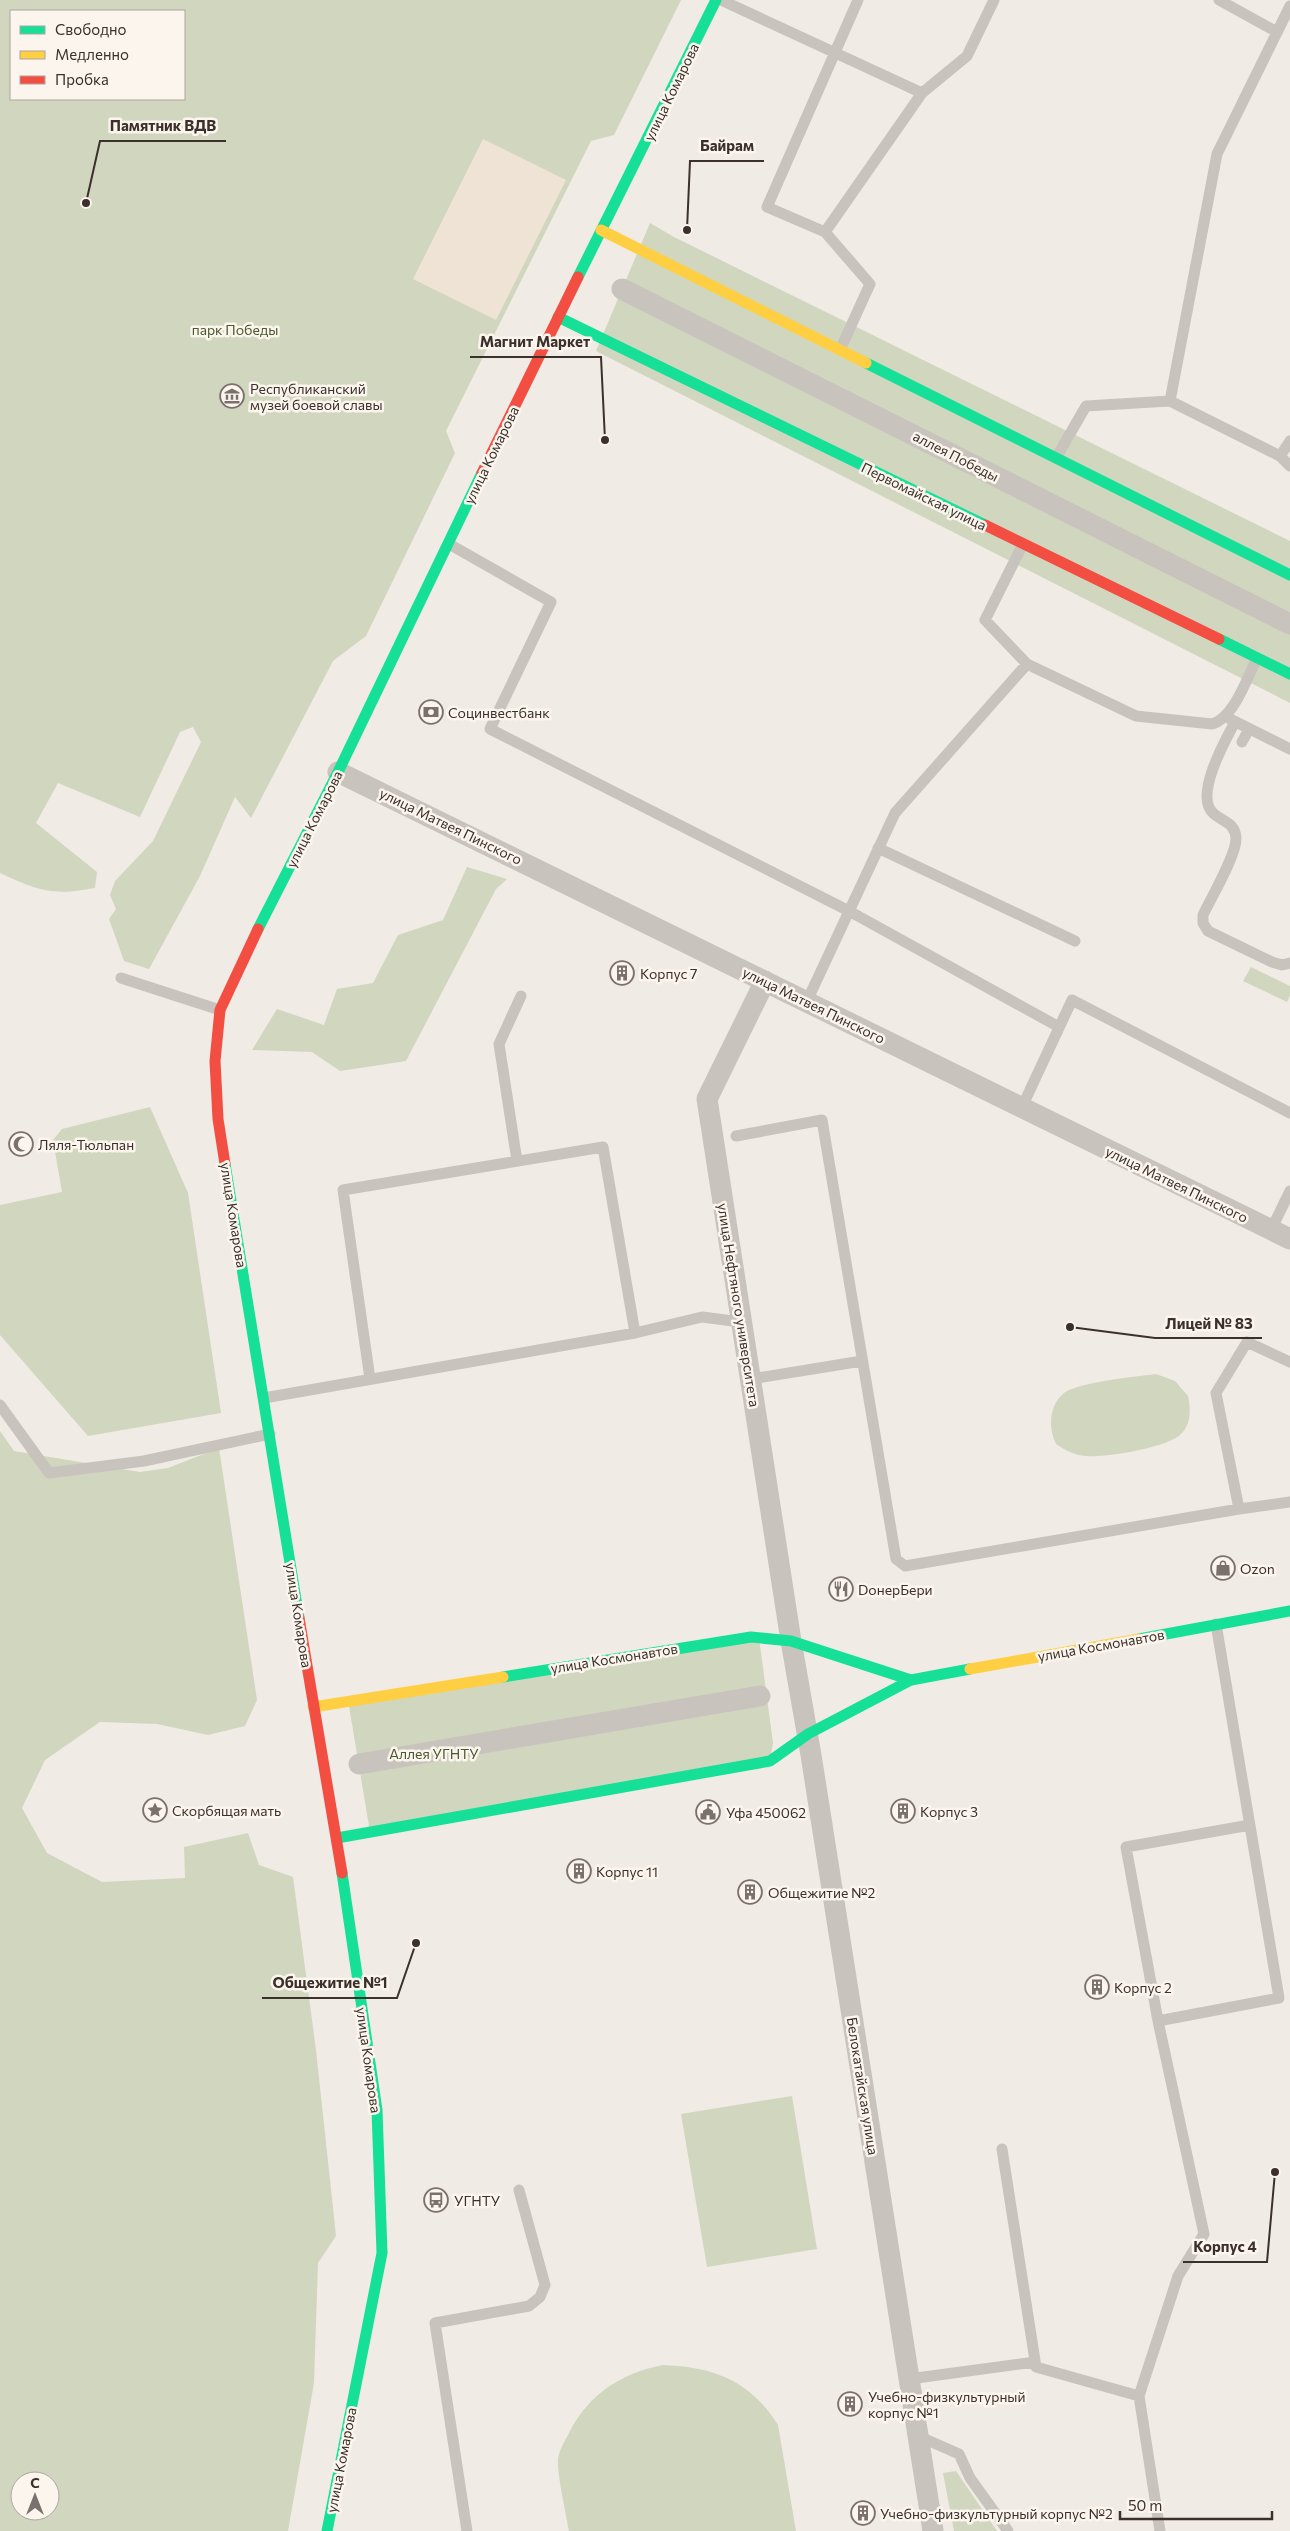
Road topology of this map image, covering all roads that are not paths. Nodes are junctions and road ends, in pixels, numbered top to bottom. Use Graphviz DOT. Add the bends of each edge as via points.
graph roads {
  1 [pos="716,0"];
  2 [pos="721,0"];
  3 [pos="858,0"];
  4 [pos="994,0"];
  5 [pos="1219,0"];
  6 [pos="1290,6"];
  7 [pos="1277,32"];
  8 [pos="834,52"];
  9 [pos="922,93"];
  10 [pos="601,230"];
  11 [pos="825,232"];
  12 [pos="622,289"];
  13 [pos="558,317"];
  14 [pos="840,350"];
  15 [pos="1170,401"];
  16 [pos="1290,441"];
  17 [pos="1280,456"];
  18 [pos="1056,458"];
  19 [pos="1290,466"];
  20 [pos="448,544"];
  21 [pos="1023,544"];
  22 [pos="1290,575"];
  23 [pos="1290,624"];
  24 [pos="1257,658"];
  25 [pos="1027,664"];
  26 [pos="1290,674"];
  27 [pos="1230,720"];
  28 [pos="1248,729"];
  29 [pos="1242,742"];
  30 [pos="1290,749"];
  31 [pos="338,772"];
  32 [pos="878,848"];
  33 [pos="849,911"];
  34 [pos="1075,942"];
  35 [pos="1290,963"];
  36 [pos="121,978"];
  37 [pos="765,981"];
  38 [pos="521,996"];
  39 [pos="807,1002"];
  40 [pos="220,1010"];
  41 [pos="1060,1027"];
  42 [pos="1022,1107"];
  43 [pos="1290,1112"];
  44 [pos="736,1136"];
  45 [pos="517,1162"];
  46 [pos="1290,1191"];
  47 [pos="1271,1230"];
  48 [pos="1290,1239"];
  49 [pos="741,1322"];
  50 [pos="635,1333"];
  51 [pos="862,1362"];
  52 [pos="1290,1362"];
  53 [pos="370,1379"];
  54 [pos="751,1379"];
  55 [pos="264,1398"];
  56 [pos="0,1405"];
  57 [pos="270,1434"];
  58 [pos="1290,1502"];
  59 [pos="1239,1509"];
  60 [pos="1290,1611"];
  61 [pos="1216,1624"];
  62 [pos="791,1642"];
  63 [pos="911,1680"];
  64 [pos="760,1696"];
  65 [pos="313,1707"];
  66 [pos="808,1734"];
  67 [pos="359,1764"];
  68 [pos="1250,1824"];
  69 [pos="337,1838"];
  70 [pos="1158,2022"];
  71 [pos="1002,2149"];
  72 [pos="519,2190"];
  73 [pos="1035,2362"];
  74 [pos="909,2379"];
  75 [pos="1139,2396"];
  76 [pos="918,2436"];
  77 [pos="327,2531"];
  78 [pos="467,2531"];
  79 [pos="933,2531"];
  80 [pos="1008,2531"];
  81 [pos="1160,2531"];
  1 -- 10 [label="main road, улица Комарова"];
  2 -- 8 [label="lane"];
  3 -- 8 [label="lane"];
  4 -- 9 [label="lane" via="968,56"];
  5 -- 7 [label="lane"];
  6 -- 7 [label="lane"];
  7 -- 15 [label="lane" via="1217,154"];
  8 -- 9 [label="lane"];
  8 -- 11 [label="lane" via="767,206"];
  9 -- 11 [label="lane"];
  10 -- 13 [label="main road, улица Комарова"];
  10 -- 14 [label="main road"];
  11 -- 14 [label="lane" via="870,284"];
  12 -- 23 [label="street, аллея Победы"];
  13 -- 20 [label="main road, улица Комарова"];
  13 -- 21 [label="main road, Первомайская улица"];
  14 -- 18 [label="main road"];
  15 -- 17 [label="lane"];
  15 -- 18 [label="lane" via="1086,406"];
  16 -- 17 [label="lane"];
  17 -- 19 [label="lane"];
  18 -- 22 [label="main road"];
  20 -- 31 [label="main road, улица Комарова"];
  20 -- 33 [label="lane" via="551,602 490,729"];
  21 -- 24 [label="main road, Первомайская улица"];
  21 -- 25 [label="lane" via="985,620"];
  24 -- 26 [label="main road, Первомайская улица"];
  24 -- 27 [label="lane"];
  25 -- 27 [label="lane" via="1136,716 1206,724"];
  25 -- 32 [label="lane" via="895,813"];
  27 -- 28 [label="lane"];
  27 -- 35 [label="lane" via="1214,765 1207,799 1212,812 1233,827 1236,844 1202,915 1203,924 1212,933 1272,962"];
  28 -- 29 [label="lane"];
  28 -- 30 [label="lane"];
  31 -- 37 [label="street, улица Матвея Пинского"];
  31 -- 40 [label="main road, улица Комарова" via="244,955"];
  32 -- 33 [label="lane"];
  32 -- 34 [label="lane"];
  33 -- 39 [label="lane"];
  33 -- 41 [label="lane"];
  36 -- 40 [label="lane"];
  37 -- 39 [label="street, улица Матвея Пинского"];
  37 -- 49 [label="street, улица Нефтяного университета" via="708,1099"];
  38 -- 45 [label="lane" via="499,1044"];
  39 -- 42 [label="street, улица Матвея Пинского"];
  40 -- 55 [label="main road, улица Комарова" via="215,1061 218,1119"];
  41 -- 42 [label="lane"];
  41 -- 43 [label="lane" via="1072,1000"];
  42 -- 47 [label="street, улица Матвея Пинского"];
  44 -- 51 [label="lane" via="822,1120"];
  45 -- 50 [label="lane" via="603,1147"];
  45 -- 53 [label="lane" via="343,1190"];
  46 -- 47 [label="lane"];
  47 -- 48 [label="street, улица Матвея Пинского"];
  49 -- 50 [label="lane" via="702,1317"];
  49 -- 54 [label="street, улица Нефтяного университета"];
  50 -- 53 [label="lane"];
  51 -- 54 [label="lane"];
  51 -- 59 [label="lane" via="896,1559 905,1566"];
  52 -- 59 [label="lane" via="1247,1342 1216,1393"];
  53 -- 55 [label="lane"];
  54 -- 62 [label="street, улица Нефтяного университета"];
  55 -- 57 [label="main road, улица Комарова"];
  56 -- 57 [label="lane" via="49,1473 144,1461"];
  57 -- 65 [label="main road, улица Комарова"];
  58 -- 59 [label="lane"];
  60 -- 61 [label="main road, улица Космонавтов"];
  61 -- 63 [label="main road, улица Космонавтов"];
  61 -- 68 [label="lane"];
  62 -- 63 [label="main road, улица Космонавтов"];
  62 -- 65 [label="main road, улица Космонавтов" via="751,1637"];
  62 -- 66 [label="street, Белокатайская улица"];
  63 -- 66 [label="main road, улица Космонавтов"];
  64 -- 67 [label="street"];
  65 -- 69 [label="main road, улица Комарова"];
  66 -- 69 [label="main road, улица Космонавтов" via="770,1761"];
  66 -- 74 [label="street, Белокатайская улица"];
  68 -- 70 [label="lane" via="1279,1998"];
  68 -- 70 [label="lane" via="1126,1847"];
  69 -- 77 [label="main road, улица Комарова" via="377,2110 382,2253"];
  70 -- 75 [label="lane" via="1204,2234 1178,2276"];
  71 -- 73 [label="lane"];
  72 -- 78 [label="lane" via="545,2285 540,2297 529,2306 435,2322"];
  73 -- 74 [label="lane"];
  73 -- 75 [label="lane" via="1036,2367"];
  74 -- 76 [label="street, Белокатайская улица"];
  75 -- 81 [label="lane"];
  76 -- 79 [label="street, Белокатайская улица"];
  76 -- 80 [label="lane" via="959,2454 970,2478"];
}
